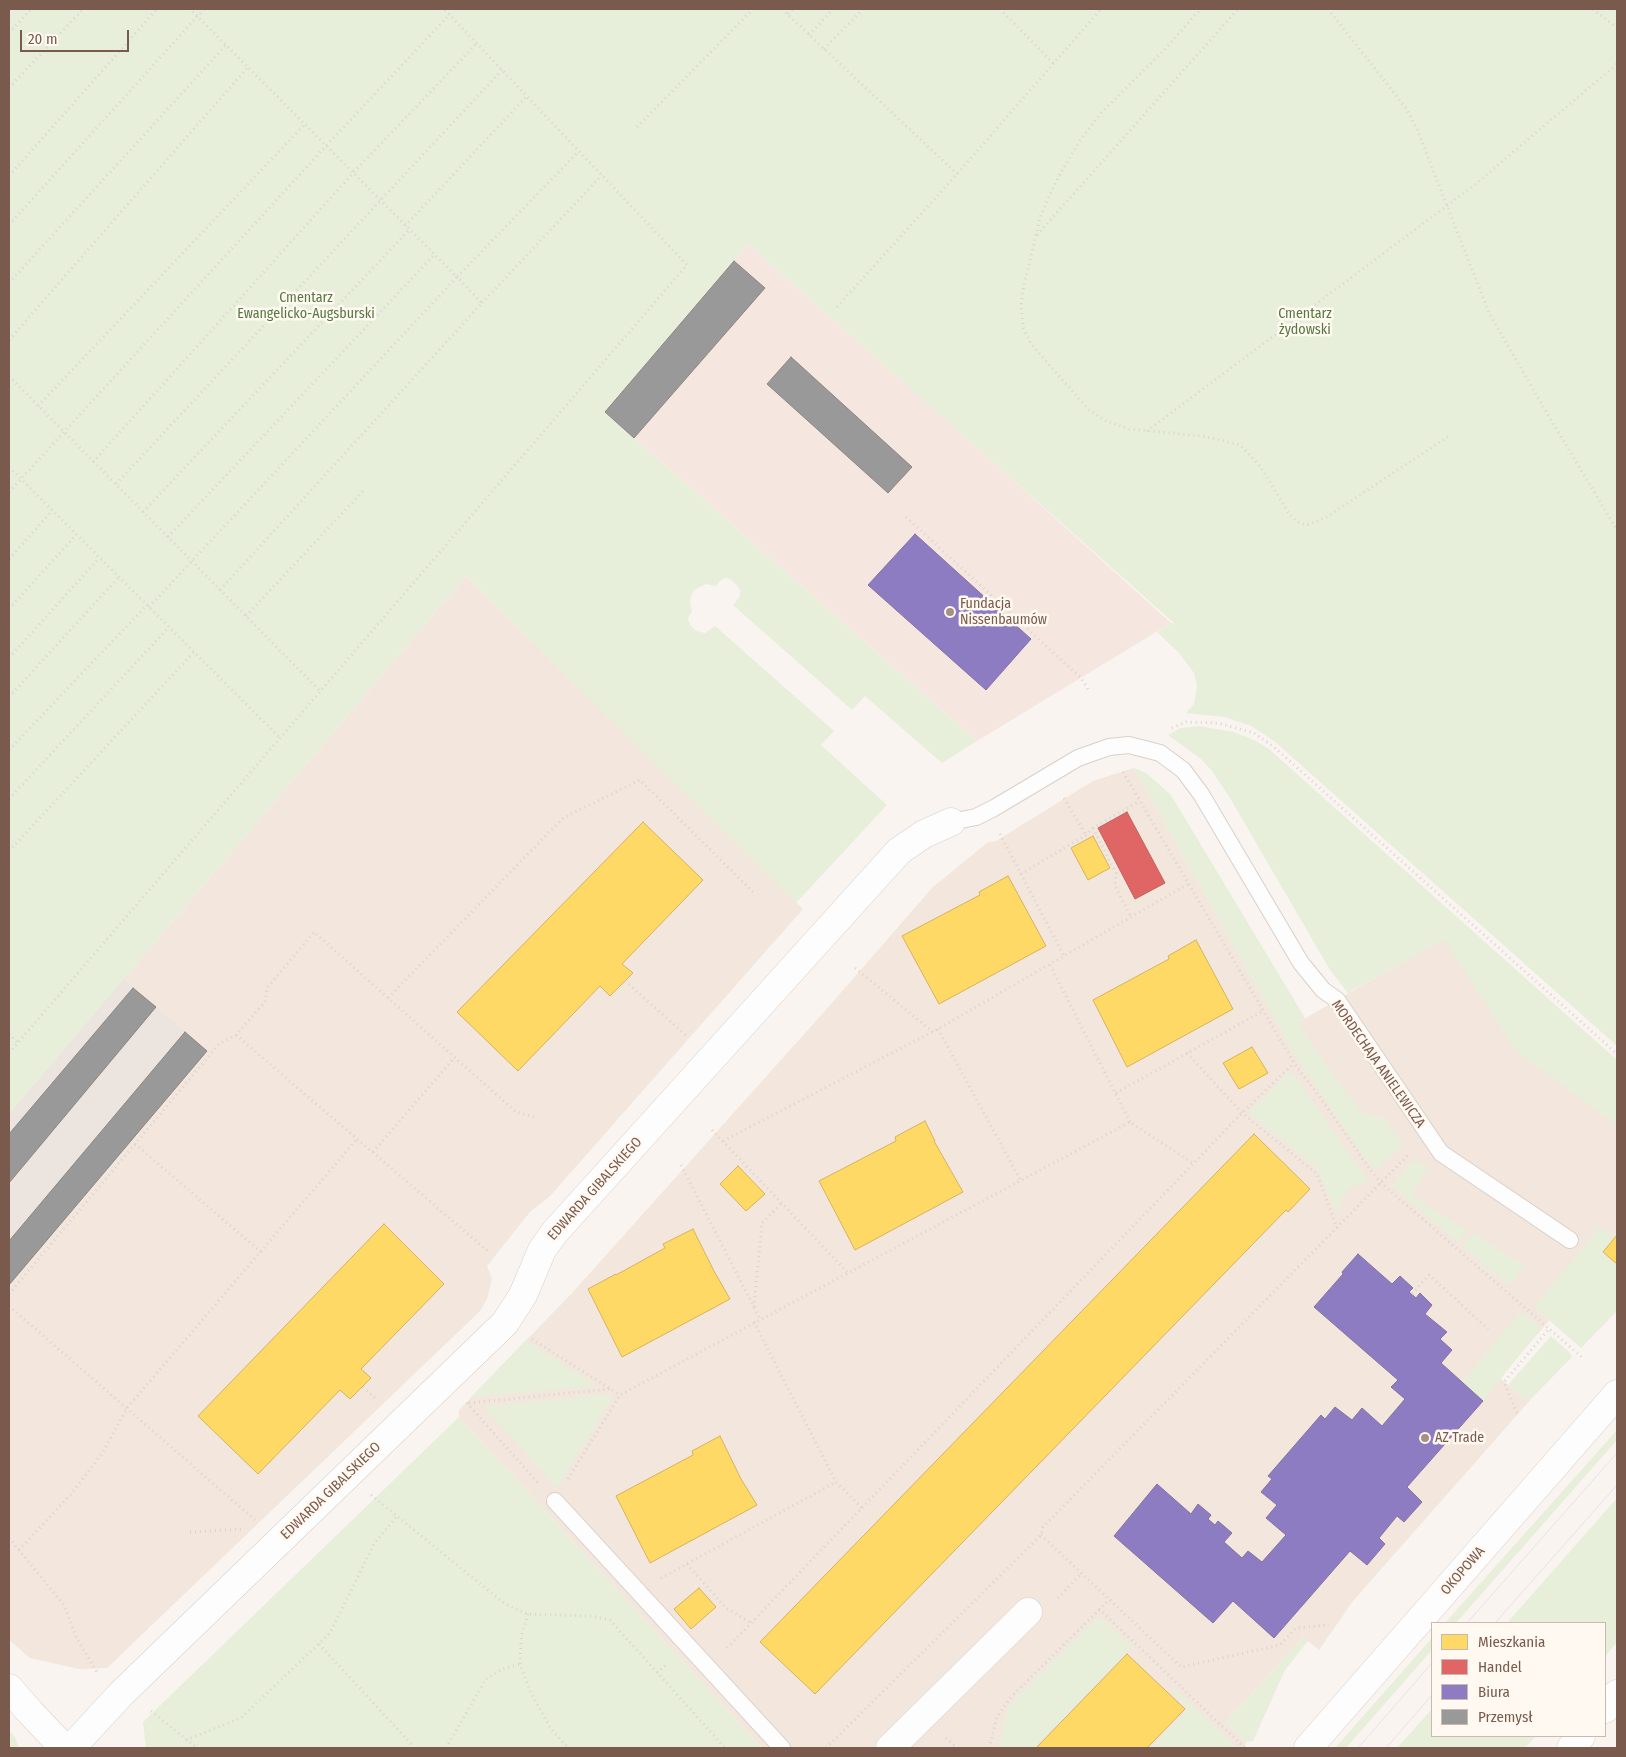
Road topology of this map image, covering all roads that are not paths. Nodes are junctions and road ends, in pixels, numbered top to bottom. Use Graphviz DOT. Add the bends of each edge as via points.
graph roads {
  1 [pos="1129,745"];
  2 [pos="951,822"];
  3 [pos="1570,1240"];
  4 [pos="1617,1394"];
  5 [pos="555,1501"];
  6 [pos="1028,1612"];
  7 [pos="9,1688"];
  8 [pos="1617,1694"];
  9 [pos="1606,1708"];
  10 [pos="1581,1737"];
  11 [pos="64,1748"];
  12 [pos="70,1748"];
  13 [pos="782,1748"];
  14 [pos="890,1748"];
  15 [pos="1308,1748"];
  16 [pos="1571,1748"];
  1 -- 2 [label="lane, EDWARDA GIBALSKIEGO" via="1109,747 1078,758 994,808 976,817"];
  1 -- 3 [label="lane, MORDECHAJA ANIELEWICZA" via="1160,753 1183,770 1201,794 1300,963 1322,990 1337,1000 1441,1153"];
  2 -- 12 [label="street, EDWARDA GIBALSKIEGO" via="924,834 899,851 554,1233 542,1250 523,1296 505,1323 122,1693"];
  4 -- 15 [label="street, OKOPOWA"];
  5 -- 13 [label="lane"];
  6 -- 14 [label="street"];
  7 -- 11 [label="street"];
  8 -- 9 [label="street"];
  10 -- 16 [label="street"];
}
